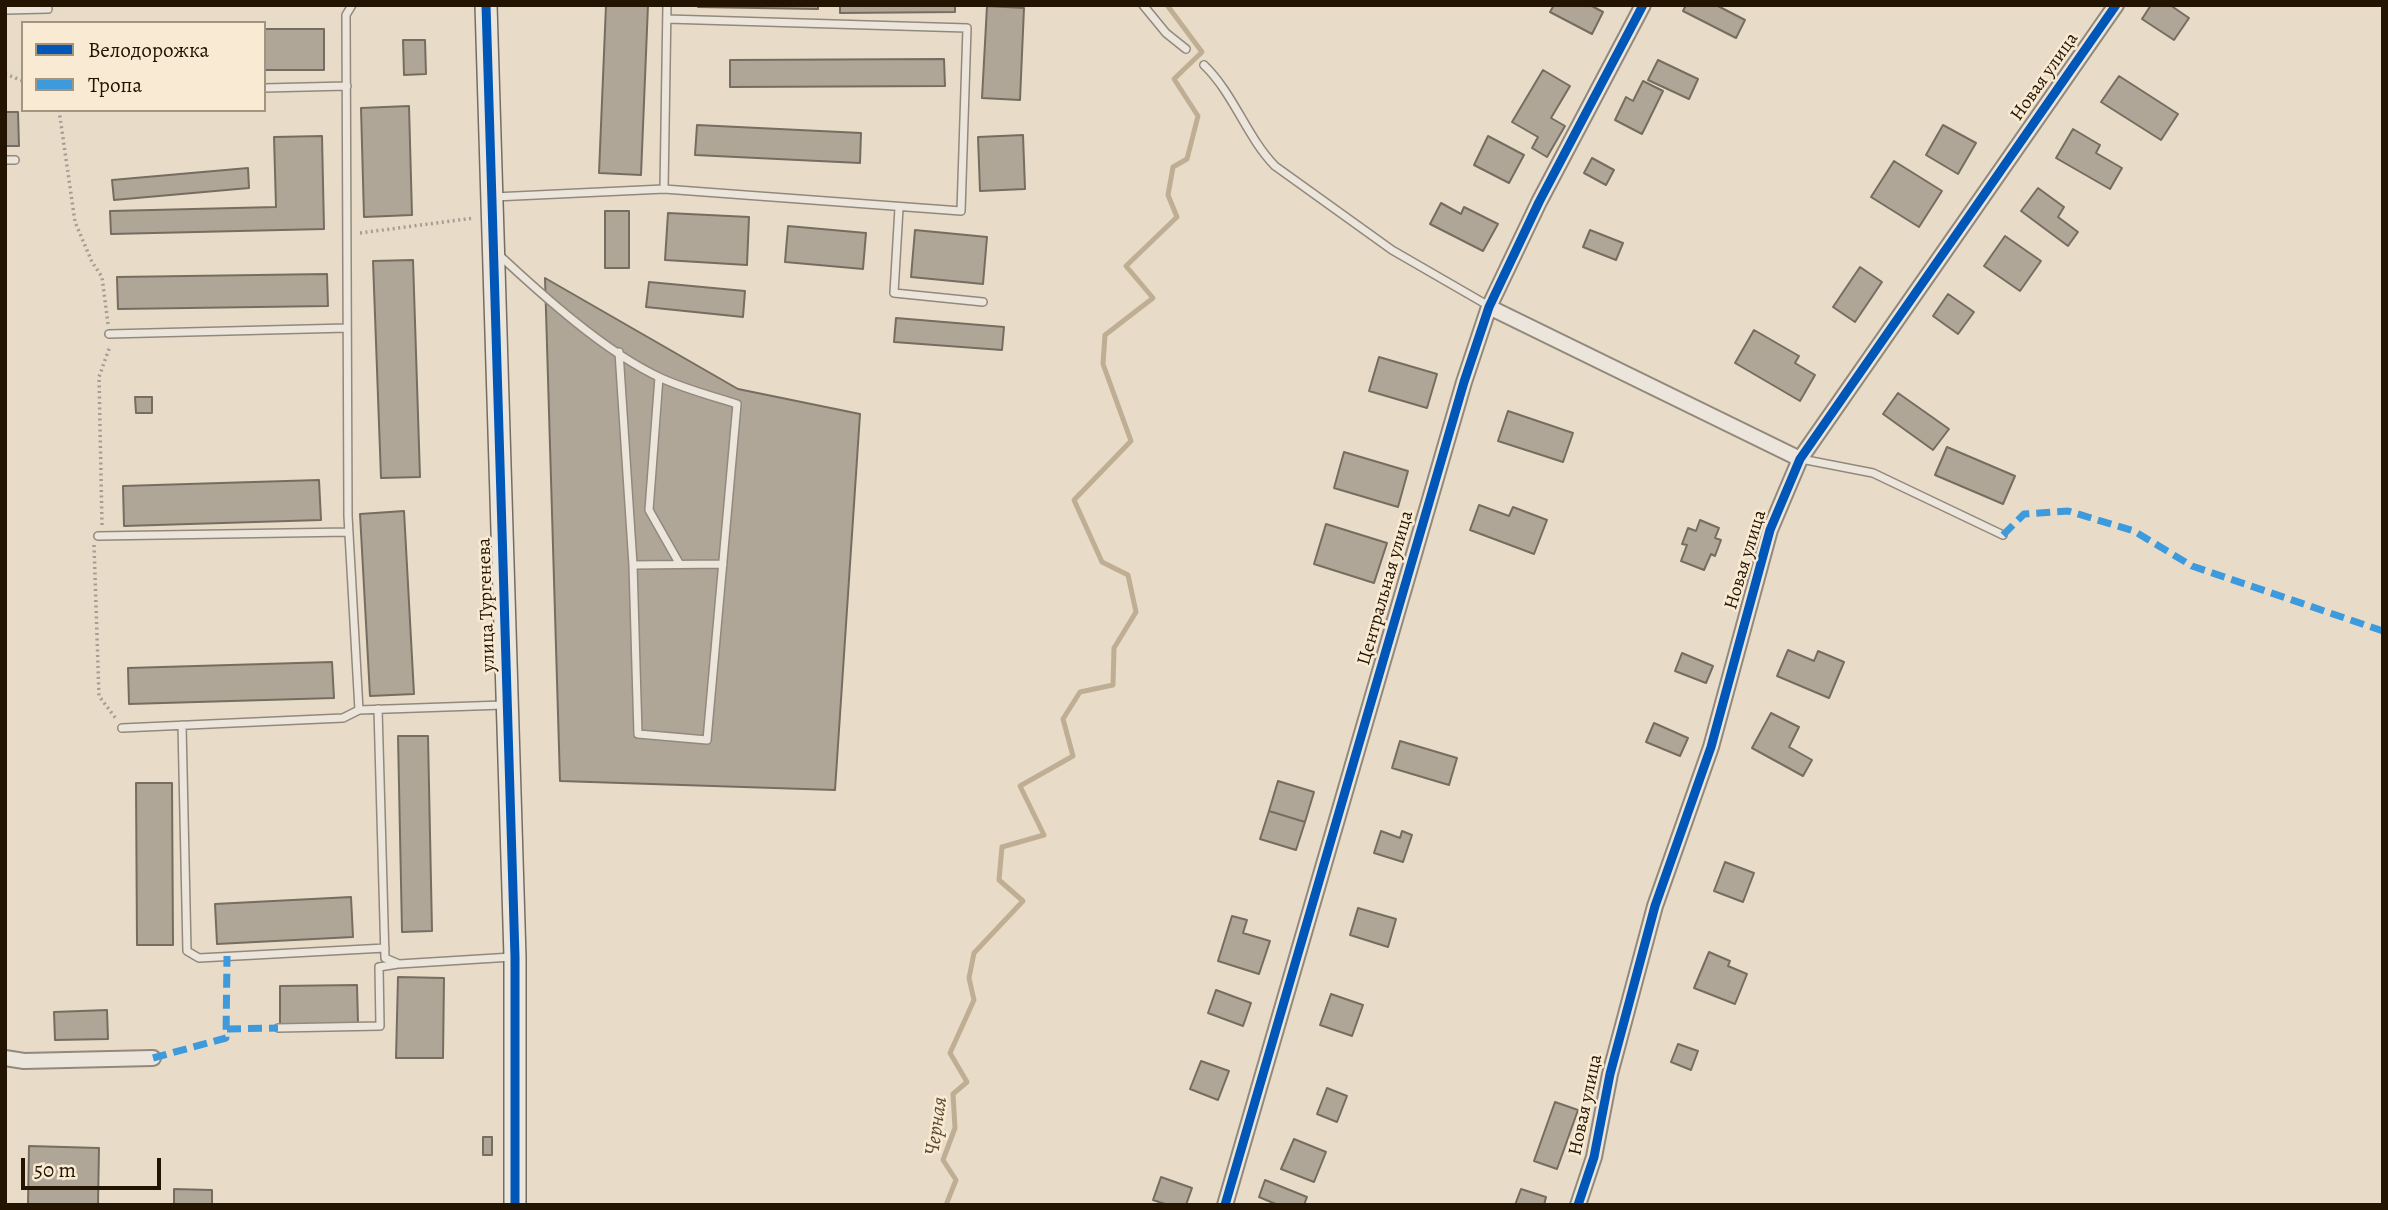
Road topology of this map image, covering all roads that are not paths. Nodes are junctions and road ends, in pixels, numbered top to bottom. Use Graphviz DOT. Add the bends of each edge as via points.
graph roads {
  1 [pos="352,5"];
  2 [pos="486,5"];
  3 [pos="667,5"];
  4 [pos="1143,5"];
  5 [pos="1643,5"];
  6 [pos="2116,5"];
  7 [pos="48,9"];
  8 [pos="5,10"];
  9 [pos="667,19"];
  10 [pos="1186,49"];
  11 [pos="1204,65"];
  12 [pos="346,86"];
  13 [pos="266,88"];
  14 [pos="5,160"];
  15 [pos="15,160"];
  16 [pos="664,189"];
  17 [pos="492,206"];
  18 [pos="899,208"];
  19 [pos="494,251"];
  20 [pos="984,302"];
  21 [pos="1489,307"];
  22 [pos="347,328"];
  23 [pos="109,334"];
  24 [pos="619,352"];
  25 [pos="659,377"];
  26 [pos="1800,459"];
  27 [pos="349,532"];
  28 [pos="2003,535"];
  29 [pos="98,536"];
  30 [pos="679,563"];
  31 [pos="723,564"];
  32 [pos="633,565"];
  33 [pos="508,705"];
  34 [pos="378,709"];
  35 [pos="359,710"];
  36 [pos="182,725"];
  37 [pos="122,728"];
  38 [pos="385,948"];
  39 [pos="515,957"];
  40 [pos="399,964"];
  41 [pos="278,1028"];
  42 [pos="5,1058"];
  43 [pos="153,1058"];
  44 [pos="515,1205"];
  45 [pos="1225,1205"];
  46 [pos="1578,1205"];
  1 -- 12 [label="lane" via="346,15"];
  2 -- 17 [label="street, улица Тургенева"];
  3 -- 9 [label="lane"];
  4 -- 10 [label="lane"];
  5 -- 21 [label="street, Центральная улица"];
  6 -- 26 [label="street, Новая улица"];
  7 -- 8 [label="lane"];
  9 -- 16 [label="lane"];
  9 -- 18 [label="lane" via="967,28 961,211"];
  11 -- 21 [label="lane" via="1219,79 1260,150 1275,166 1392,250"];
  12 -- 13 [label="lane"];
  12 -- 22 [label="lane"];
  14 -- 15 [label="lane"];
  16 -- 17 [label="lane"];
  16 -- 18 [label="lane"];
  17 -- 19 [label="street, улица Тургенева"];
  18 -- 20 [label="lane" via="894,293"];
  19 -- 24 [label="lane" via="546,299"];
  19 -- 33 [label="street, улица Тургенева"];
  21 -- 26 [label="street"];
  21 -- 45 [label="street, Центральная улица"];
  22 -- 23 [label="lane"];
  22 -- 27 [label="lane"];
  24 -- 25 [label="lane"];
  24 -- 32 [label="lane"];
  25 -- 30 [label="lane" via="649,510"];
  25 -- 31 [label="lane" via="737,404"];
  26 -- 28 [label="lane" via="1873,473"];
  26 -- 46 [label="street, Новая улица" via="1770,530 1711,747 1656,906"];
  27 -- 29 [label="lane"];
  27 -- 35 [label="lane"];
  30 -- 31 [label="lane"];
  30 -- 32 [label="lane"];
  31 -- 32 [label="lane" via="707,740 638,734"];
  33 -- 34 [label="lane"];
  33 -- 39 [label="street, улица Тургенева"];
  34 -- 35 [label="lane"];
  34 -- 38 [label="lane"];
  35 -- 36 [label="lane" via="343,718"];
  36 -- 37 [label="lane"];
  36 -- 38 [label="lane" via="187,951 199,958"];
  38 -- 40 [label="lane" via="385,958"];
  39 -- 40 [label="lane"];
  39 -- 44 [label="street, улица Тургенева"];
  40 -- 41 [label="lane" via="379,967 380,1026"];
  42 -- 43 [label="street"];
}
